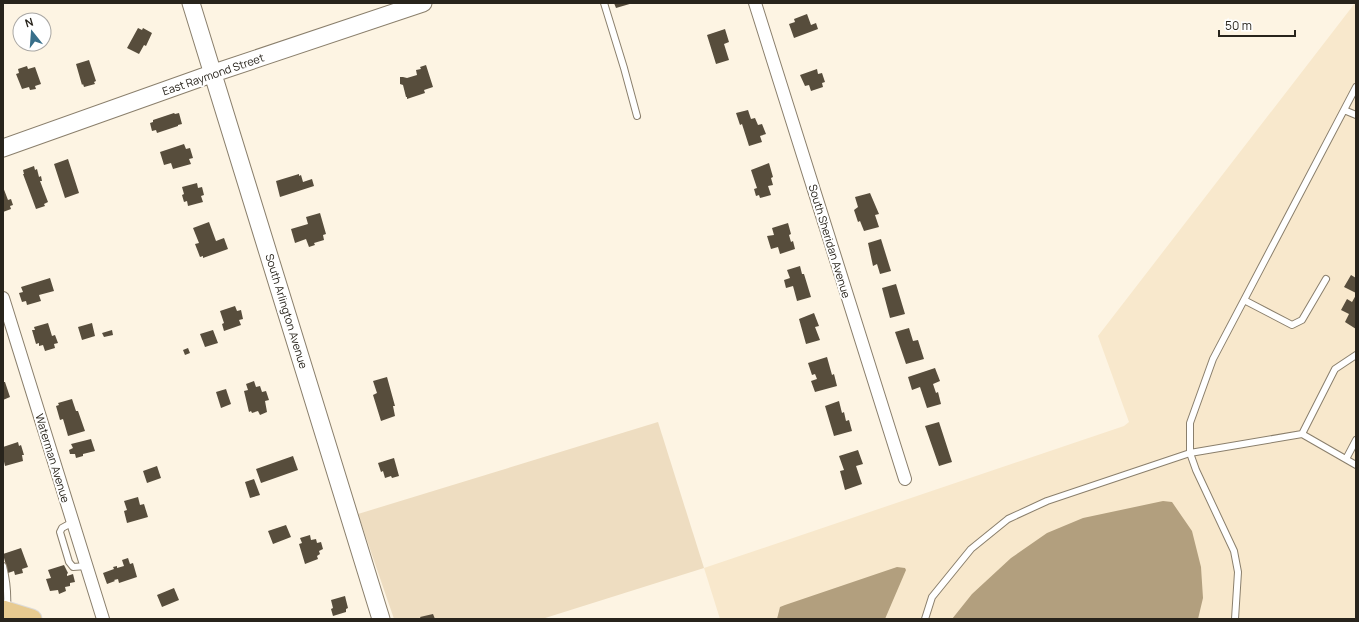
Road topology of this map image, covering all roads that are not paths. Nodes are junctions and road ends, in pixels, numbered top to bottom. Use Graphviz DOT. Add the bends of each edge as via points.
graph roads {
  1 [pos="191,3"];
  2 [pos="423,3"];
  3 [pos="604,3"];
  4 [pos="755,3"];
  5 [pos="214,73"];
  6 [pos="1356,87"];
  7 [pos="1344,110"];
  8 [pos="1356,115"];
  9 [pos="637,116"];
  10 [pos="3,148"];
  11 [pos="1326,279"];
  12 [pos="3,298"];
  13 [pos="1244,300"];
  14 [pos="1356,355"];
  15 [pos="1302,434"];
  16 [pos="1356,440"];
  17 [pos="1190,453"];
  18 [pos="1346,459"];
  19 [pos="1356,465"];
  20 [pos="904,479"];
  21 [pos="3,566"];
  22 [pos="5,610"];
  23 [pos="32,619"];
  24 [pos="103,619"];
  25 [pos="382,619"];
  26 [pos="925,619"];
  27 [pos="1235,619"];
  1 -- 5 [label="main road, South Arlington Avenue"];
  2 -- 5 [label="main road, East Raymond Street"];
  3 -- 9 [label="lane"];
  4 -- 20 [label="street, South Sheridan Avenue"];
  5 -- 10 [label="main road, East Raymond Street"];
  5 -- 25 [label="main road, South Arlington Avenue"];
  6 -- 7 [label="lane"];
  7 -- 8 [label="lane"];
  7 -- 13 [label="lane"];
  11 -- 13 [label="lane" via="1302,320 1292,325"];
  12 -- 24 [label="street, Waterman Avenue"];
  13 -- 17 [label="lane" via="1213,360 1190,423"];
  14 -- 15 [label="lane" via="1335,369"];
  15 -- 17 [label="lane"];
  15 -- 18 [label="lane"];
  16 -- 18 [label="lane"];
  17 -- 26 [label="lane" via="1047,501 1008,520 970,549 932,597"];
  17 -- 27 [label="lane" via="1234,551 1238,572"];
  18 -- 19 [label="lane"];
  21 -- 22 [label="lane" via="8,589"];
  22 -- 23 [label="main road"];
}
